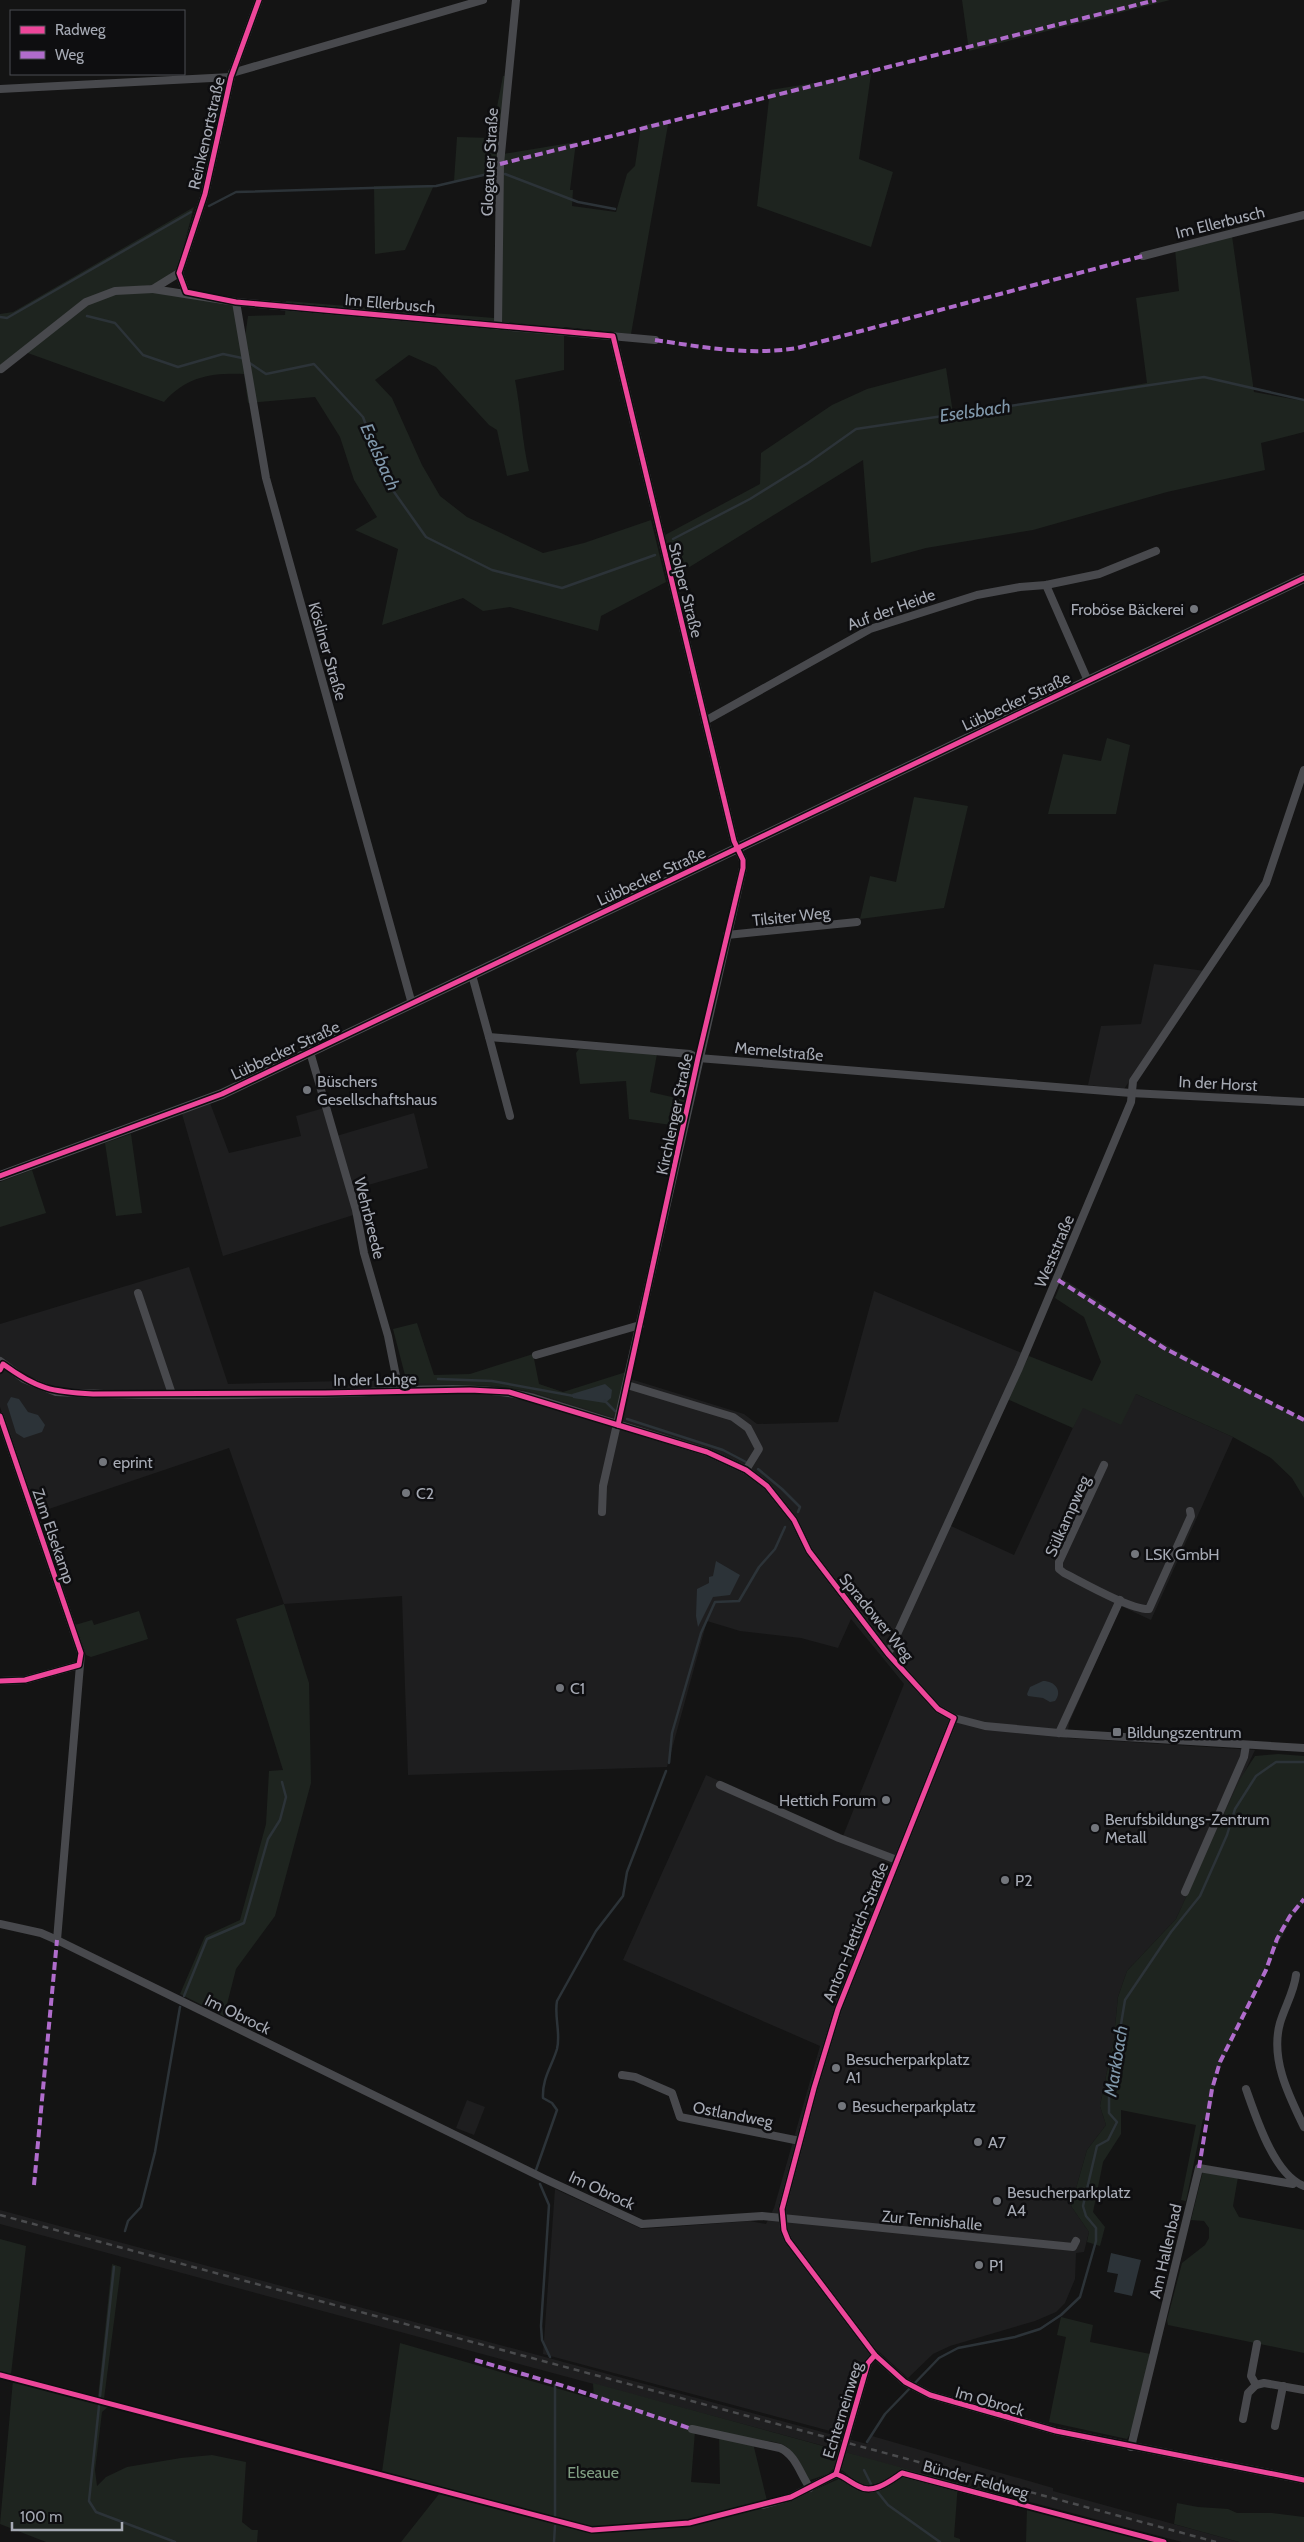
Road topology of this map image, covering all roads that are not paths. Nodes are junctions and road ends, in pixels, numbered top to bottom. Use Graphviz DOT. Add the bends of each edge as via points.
graph roads {
  1 [pos="259,0"];
  2 [pos="483,0"];
  3 [pos="516,0"];
  4 [pos="232,75"];
  5 [pos="0,89"];
  6 [pos="1304,215"];
  7 [pos="1144,256"];
  8 [pos="179,273"];
  9 [pos="153,288"];
  10 [pos="186,292"];
  11 [pos="236,302"];
  12 [pos="498,326"];
  13 [pos="613,336"];
  14 [pos="655,340"];
  15 [pos="1,369"];
  16 [pos="1156,551"];
  17 [pos="1304,578"];
  18 [pos="1046,585"];
  19 [pos="1088,681"];
  20 [pos="705,721"];
  21 [pos="1304,770"];
  22 [pos="738,848"];
  23 [pos="857,922"];
  24 [pos="728,935"];
  25 [pos="472,975"];
  26 [pos="412,1004"];
  27 [pos="489,1037"];
  28 [pos="310,1052"];
  29 [pos="698,1058"];
  30 [pos="1131,1093"];
  31 [pos="1304,1102"];
  32 [pos="510,1116"];
  33 [pos="0,1176"];
  34 [pos="138,1293"];
  35 [pos="640,1324"];
  36 [pos="536,1355"];
  37 [pos="1,1365"];
  38 [pos="627,1385"];
  39 [pos="399,1391"];
  40 [pos="172,1394"];
  41 [pos="0,1416"];
  42 [pos="618,1425"];
  43 [pos="1104,1465"];
  44 [pos="746,1470"];
  45 [pos="1190,1511"];
  46 [pos="602,1512"];
  47 [pos="1120,1600"];
  48 [pos="888,1654"];
  49 [pos="79,1665"];
  50 [pos="0,1682"];
  51 [pos="954,1718"];
  52 [pos="1059,1733"];
  53 [pos="1246,1745"];
  54 [pos="1304,1748"];
  55 [pos="720,1785"];
  56 [pos="897,1860"];
  57 [pos="1185,1892"];
  58 [pos="0,1924"];
  59 [pos="57,1940"];
  60 [pos="1296,1975"];
  61 [pos="622,2074"];
  62 [pos="1246,2089"];
  63 [pos="1304,2127"];
  64 [pos="800,2141"];
  65 [pos="1295,2182"];
  66 [pos="1304,2186"];
  67 [pos="782,2219"];
  68 [pos="1076,2241"];
  69 [pos="1257,2344"];
  70 [pos="875,2355"];
  71 [pos="1256,2385"];
  72 [pos="1283,2386"];
  73 [pos="1304,2390"];
  74 [pos="1243,2420"];
  75 [pos="1275,2426"];
  76 [pos="692,2429"];
  77 [pos="1131,2447"];
  78 [pos="836,2474"];
  79 [pos="1304,2480"];
  80 [pos="810,2488"];
  81 [pos="1001,2499"];
  82 [pos="763,2505"];
  1 -- 4 [label="street, Reinkenortstraße"];
  2 -- 4 [label="street"];
  3 -- 12 [label="street, Glogauer Straße" via="500,164"];
  4 -- 5 [label="street"];
  4 -- 8 [label="street, Reinkenortstraße" via="205,194"];
  6 -- 7 [label="street, Im Ellerbusch"];
  8 -- 9 [label="street"];
  8 -- 10 [label="street"];
  9 -- 10 [label="street, Im Ellerbusch"];
  9 -- 15 [label="street" via="115,291 86,302"];
  10 -- 11 [label="street, Im Ellerbusch"];
  11 -- 12 [label="street, Im Ellerbusch"];
  11 -- 26 [label="street, Kösliner Straße" via="266,478"];
  12 -- 13 [label="street, Im Ellerbusch"];
  13 -- 14 [label="street, Im Ellerbusch"];
  13 -- 20 [label="street, Stolper Straße"];
  16 -- 18 [label="street, Auf der Heide" via="1099,574"];
  17 -- 19 [label="main road, Lübbecker Straße"];
  18 -- 19 [label="street"];
  18 -- 20 [label="street, Auf der Heide" via="977,595 870,629"];
  19 -- 22 [label="main road, Lübbecker Straße"];
  20 -- 22 [label="street, Stolper Straße"];
  21 -- 30 [label="street, Weststraße" via="1271,875 1133,1082"];
  22 -- 24 [label="street, Kirchlenger Straße" via="743,868"];
  22 -- 25 [label="main road, Lübbecker Straße"];
  23 -- 24 [label="street, Tilsiter Weg"];
  24 -- 29 [label="street, Kirchlenger Straße"];
  25 -- 26 [label="main road, Lübbecker Straße"];
  25 -- 27 [label="street"];
  26 -- 28 [label="main road, Lübbecker Straße"];
  27 -- 29 [label="street, Memelstraße" via="690,1054"];
  27 -- 32 [label="street"];
  28 -- 33 [label="main road, Lübbecker Straße" via="204,1101"];
  28 -- 39 [label="street, Wehrbreede" via="356,1210"];
  29 -- 30 [label="street, Memelstraße"];
  29 -- 35 [label="street, Kirchlenger Straße"];
  30 -- 31 [label="street, In der Horst"];
  30 -- 48 [label="street, Weststraße" via="1131,1102 1058,1280"];
  34 -- 40 [label="street"];
  35 -- 36 [label="street"];
  35 -- 38 [label="street, Kirchlenger Straße"];
  37 -- 40 [label="street, In der Lohge" via="56,1392"];
  38 -- 42 [label="street, Kirchlenger Straße"];
  38 -- 44 [label="street" via="733,1417 748,1428 759,1449"];
  39 -- 40 [label="street, In der Lohge"];
  39 -- 42 [label="street, In der Lohge" via="509,1392"];
  41 -- 49 [label="street, Zum Elsekamp" via="81,1653"];
  42 -- 44 [label="street, In der Lohge" via="707,1452"];
  42 -- 46 [label="street, Kirchlenger Straße" via="603,1486"];
  43 -- 47 [label="street, Sülkampweg" via="1059,1562 1059,1569"];
  44 -- 48 [label="street, Spradower Weg" via="767,1486 794,1520 809,1551"];
  45 -- 47 [label="street, Sülkampweg" via="1191,1516 1152,1606 1143,1610"];
  47 -- 52 [label="street"];
  48 -- 51 [label="street, Spradower Weg" via="938,1709"];
  49 -- 50 [label="street" via="25,1680"];
  49 -- 59 [label="street, Zum Elsekamp"];
  51 -- 52 [label="street, Spradower Weg" via="985,1726"];
  51 -- 56 [label="street, Anton-Hettich-Straße"];
  52 -- 53 [label="street, Spradower Weg"];
  53 -- 54 [label="street, Spradower Weg"];
  53 -- 57 [label="street" via="1244,1757"];
  55 -- 56 [label="street"];
  56 -- 64 [label="street, Anton-Hettich-Straße" via="838,2009"];
  58 -- 59 [label="street, Im Obrock"];
  59 -- 67 [label="street, Im Obrock" via="642,2224 762,2216"];
  60 -- 63 [label="street" via="1295,1988 1279,2025 1279,2056 1287,2091"];
  61 -- 64 [label="street, Ostlandweg" via="672,2093 680,2117"];
  62 -- 65 [label="street" via="1269,2145"];
  64 -- 67 [label="street, Anton-Hettich-Straße"];
  65 -- 66 [label="street, Am Hallenbad"];
  65 -- 77 [label="street, Am Hallenbad" via="1199,2168"];
  67 -- 68 [label="street, Zur Tennishalle" via="1073,2247"];
  67 -- 70 [label="street, Im Obrock" via="788,2240"];
  69 -- 71 [label="street" via="1251,2376"];
  70 -- 77 [label="street, Im Obrock" via="905,2382 950,2402 1027,2424"];
  70 -- 78 [label="street, Echterneinweg" via="868,2362"];
  71 -- 72 [label="street" via="1264,2382"];
  71 -- 74 [label="street" via="1248,2393"];
  72 -- 73 [label="street"];
  72 -- 75 [label="street"];
  76 -- 80 [label="street, Echterneinweg" via="785,2450 790,2453"];
  77 -- 79 [label="street, Im Obrock"];
  78 -- 80 [label="street"];
  78 -- 81 [label="street, Bünder Feldweg" via="868,2489 880,2487 902,2473"];
  80 -- 82 [label="street"];
}
